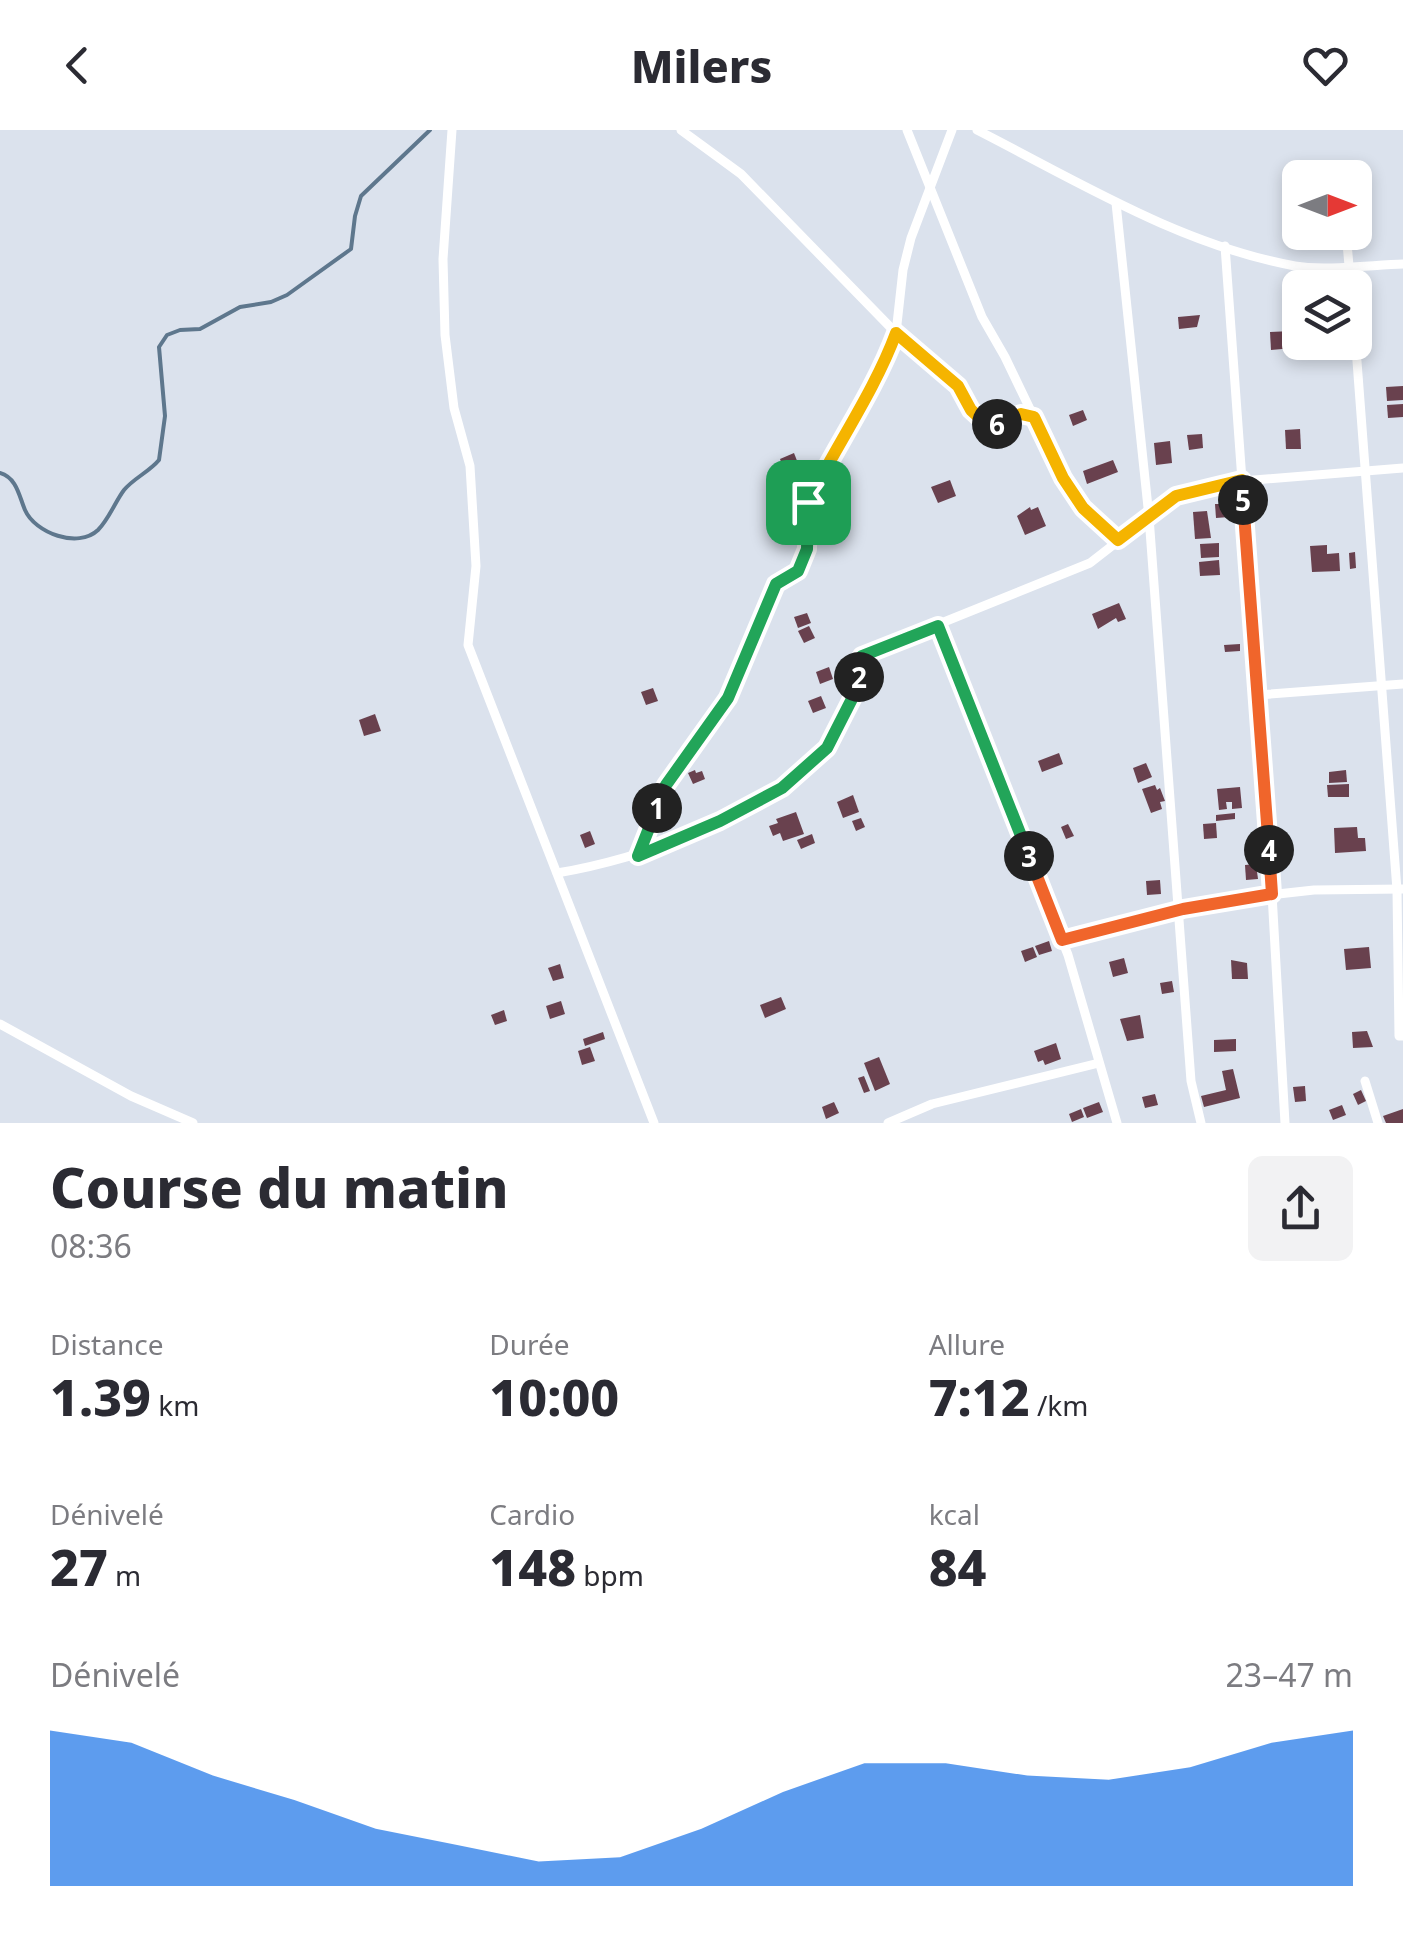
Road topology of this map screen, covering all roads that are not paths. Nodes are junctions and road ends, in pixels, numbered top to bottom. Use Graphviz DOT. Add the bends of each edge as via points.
graph roads {
  1 [pos="452,130"];
  2 [pos="462,130"];
  3 [pos="682,130"];
  4 [pos="907,130"];
  5 [pos="952,130"];
  6 [pos="977,130"];
  7 [pos="452,144"];
  8 [pos="932,187"];
  9 [pos="1116,203"];
  10 [pos="1225,246"];
  11 [pos="1348,250"];
  12 [pos="1403,264"];
  13 [pos="1349,265"];
  14 [pos="1349,270"];
  15 [pos="896,333"];
  16 [pos="1357,360"];
  17 [pos="1034,417"];
  18 [pos="1403,468"];
  19 [pos="1367,472"];
  20 [pos="1242,480"];
  21 [pos="1149,518"];
  22 [pos="1118,540"];
  23 [pos="938,626"];
  24 [pos="1403,684"];
  25 [pos="1380,686"];
  26 [pos="1258,695"];
  27 [pos="638,856"];
  28 [pos="557,873"];
  29 [pos="1400,889"];
  30 [pos="1272,894"];
  31 [pos="1178,911"];
  32 [pos="1062,940"];
  33 [pos="0,1024"];
  34 [pos="1403,1036"];
  35 [pos="1099,1063"];
  36 [pos="1365,1081"];
  37 [pos="193,1123"];
  38 [pos="654,1123"];
  39 [pos="888,1123"];
  40 [pos="1117,1123"];
  41 [pos="1201,1123"];
  42 [pos="1285,1123"];
  43 [pos="1378,1123"];
  1 -- 7 [label="street"];
  2 -- 7 [label="street"];
  3 -- 15 [label="street" via="741,174"];
  4 -- 8 [label="street"];
  5 -- 8 [label="street"];
  6 -- 9 [label="street"];
  7 -- 28 [label="street" via="445,335 470,466 476,566 468,645"];
  8 -- 15 [label="street" via="903,270"];
  8 -- 17 [label="street" via="982,317"];
  9 -- 10 [label="street"];
  9 -- 21 [label="street"];
  10 -- 13 [label="street" via="1298,267"];
  10 -- 20 [label="street"];
  11 -- 13 [label="street"];
  12 -- 13 [label="street"];
  13 -- 14 [label="street"];
  15 -- 17 [label="street" via="958,386 983,421"];
  15 -- 27 [label="street" via="808,502 807,549 798,571 776,584 728,698 666,785"];
  16 -- 19 [label="street"];
  17 -- 22 [label="street" via="1083,508"];
  18 -- 19 [label="street"];
  19 -- 20 [label="street"];
  19 -- 25 [label="street"];
  20 -- 21 [label="street" via="1176,496"];
  20 -- 26 [label="street"];
  21 -- 22 [label="street"];
  21 -- 31 [label="street"];
  22 -- 23 [label="street" via="1090,563"];
  23 -- 27 [label="street" via="862,656 857,689 827,748 782,788"];
  23 -- 32 [label="street"];
  24 -- 25 [label="street"];
  25 -- 26 [label="street"];
  25 -- 29 [label="street"];
  26 -- 30 [label="street"];
  27 -- 28 [label="street"];
  28 -- 38 [label="street"];
  29 -- 30 [label="street"];
  29 -- 34 [label="street"];
  30 -- 31 [label="street"];
  30 -- 42 [label="street"];
  31 -- 32 [label="street"];
  31 -- 41 [label="street" via="1191,1081"];
  32 -- 35 [label="street"];
  33 -- 37 [label="street"];
  35 -- 39 [label="street" via="932,1104"];
  35 -- 40 [label="street"];
  36 -- 43 [label="street"];
}
